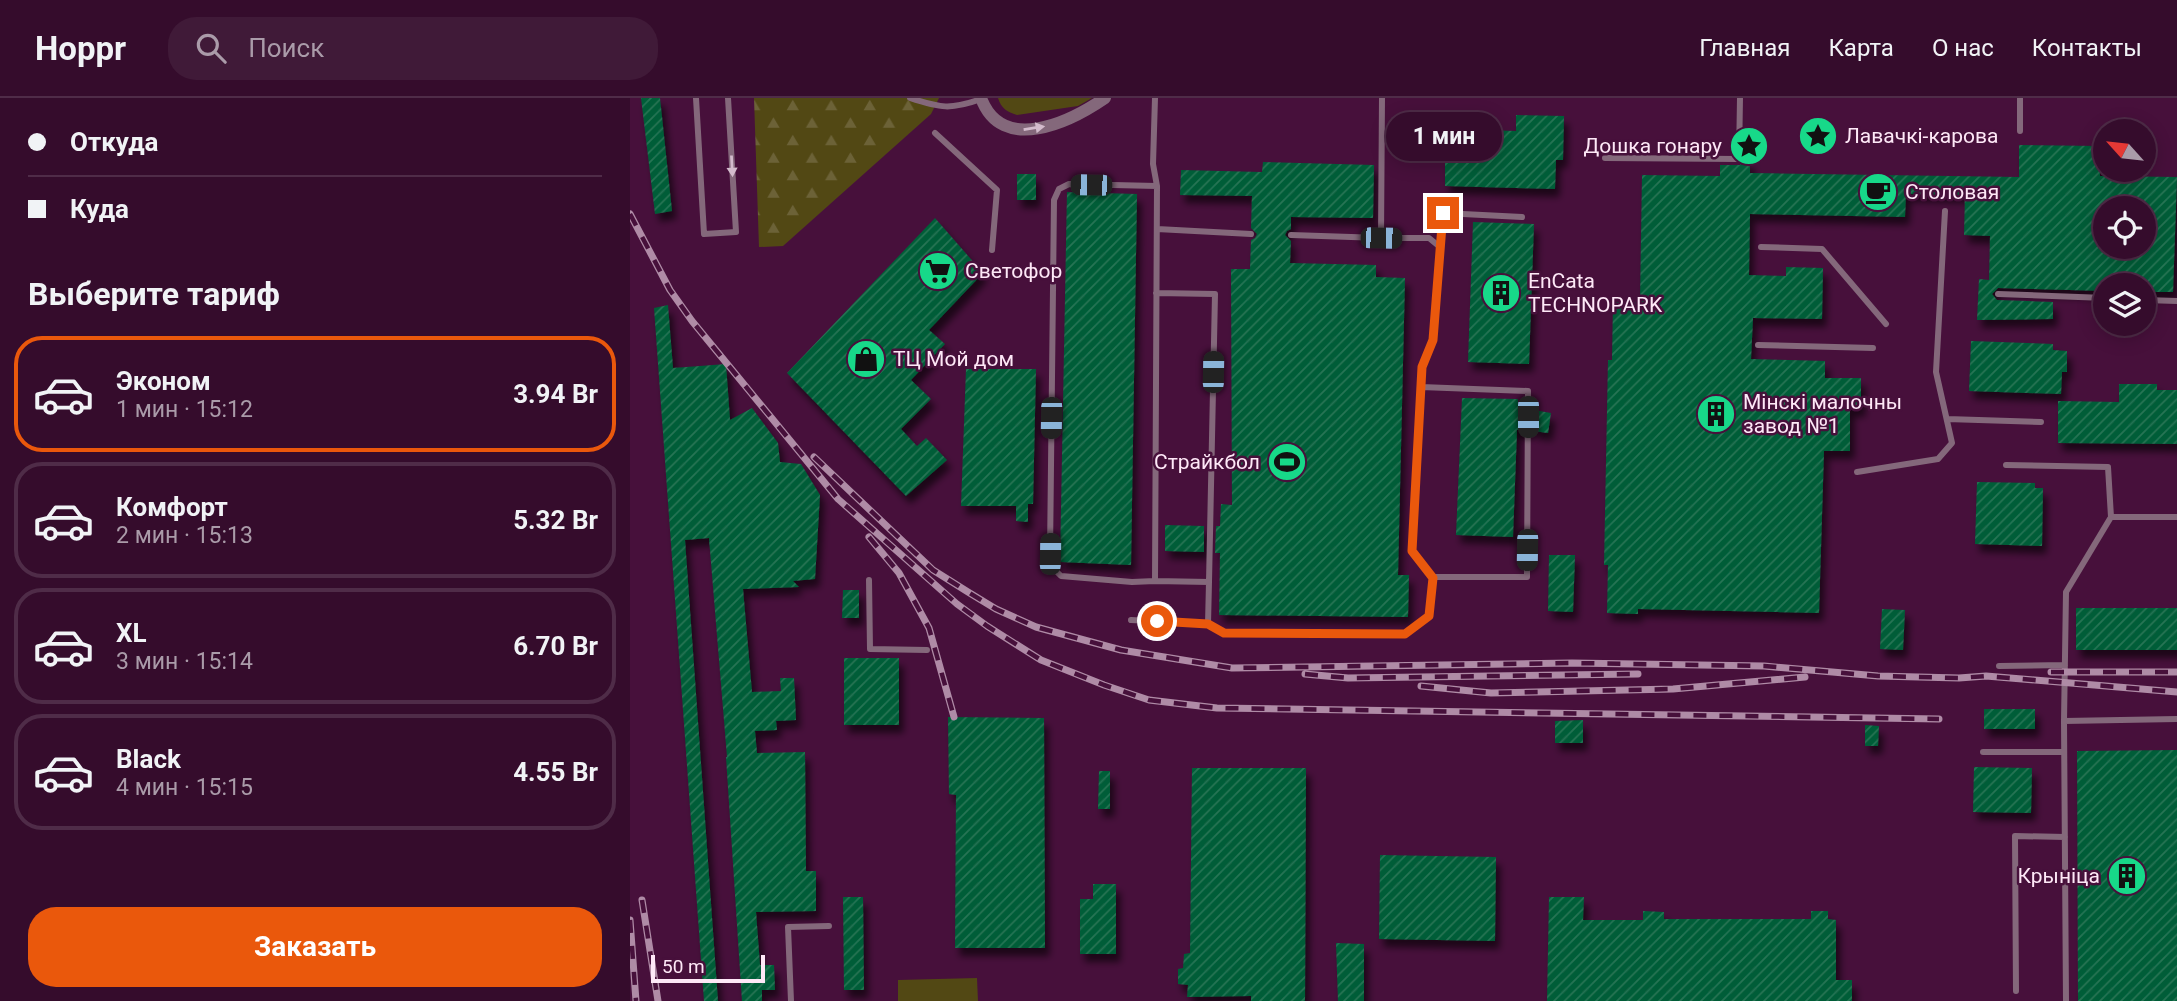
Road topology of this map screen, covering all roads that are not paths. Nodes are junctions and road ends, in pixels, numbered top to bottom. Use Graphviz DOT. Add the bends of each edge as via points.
graph roads {
  1 [pos="696,98"];
  2 [pos="729,98"];
  3 [pos="910,98"];
  4 [pos="981,98"];
  5 [pos="1105,98"];
  6 [pos="1155,98"];
  7 [pos="1382,98"];
  8 [pos="1740,98"];
  9 [pos="2020,98"];
  10 [pos="2020,131"];
  11 [pos="934,133"];
  12 [pos="1605,158"];
  13 [pos="1157,186"];
  14 [pos="1945,211"];
  15 [pos="1521,217"];
  16 [pos="1157,229"];
  17 [pos="1251,234"];
  18 [pos="1291,235"];
  19 [pos="1381,238"];
  20 [pos="1440,247"];
  21 [pos="1761,247"];
  22 [pos="992,250"];
  23 [pos="1156,293"];
  24 [pos="1998,294"];
  25 [pos="2093,298"];
  26 [pos="2156,300"];
  27 [pos="2177,301"];
  28 [pos="1886,324"];
  29 [pos="1758,345"];
  30 [pos="1873,348"];
  31 [pos="1420,387"];
  32 [pos="1947,419"];
  33 [pos="2041,422"];
  34 [pos="2006,465"];
  35 [pos="1857,472"];
  36 [pos="2111,517"];
  37 [pos="2177,517"];
  38 [pos="1433,578"];
  39 [pos="869,580"];
  40 [pos="1154,581"];
  41 [pos="1209,582"];
  42 [pos="1131,620"];
  43 [pos="1208,624"];
  44 [pos="927,650"];
  45 [pos="2065,665"];
  46 [pos="1999,666"];
  47 [pos="2177,719"];
  48 [pos="2064,721"];
  49 [pos="1983,752"];
  50 [pos="2064,752"];
  51 [pos="2065,838"];
  52 [pos="829,926"];
  53 [pos="2016,991"];
  54 [pos="791,1001"];
  55 [pos="2066,1001"];
  2 -- 1 [label="lane, one-way" via="736,232 704,234"];
  3 -- 4 [label="lane" via="957,108"];
  4 -- 5 [label="street, one-way" via="995,122 1029,130 1086,111"];
  6 -- 13 [label="lane"];
  7 -- 19 [label="lane"];
  8 -- 12 [label="lane" via="1739,159"];
  9 -- 10 [label="lane"];
  11 -- 22 [label="lane" via="997,190"];
  13 -- 16 [label="lane"];
  13 -- 40 [label="lane" via="1069,184 1059,189 1054,200 1050,554 1053,568 1061,576"];
  14 -- 32 [label="lane" via="1936,372"];
  15 -- 20 [label="lane" via="1443,213"];
  16 -- 17 [label="lane"];
  16 -- 23 [label="lane"];
  18 -- 19 [label="lane"];
  19 -- 20 [label="lane" via="1429,238"];
  20 -- 31 [label="lane" via="1433,340"];
  21 -- 28 [label="lane" via="1822,249"];
  23 -- 40 [label="lane"];
  23 -- 41 [label="lane" via="1215,294"];
  24 -- 25 [label="lane"];
  26 -- 27 [label="lane"];
  29 -- 30 [label="lane"];
  31 -- 38 [label="lane" via="1412,551"];
  31 -- 38 [label="lane" via="1528,391 1527,577"];
  32 -- 33 [label="lane"];
  32 -- 35 [label="lane" via="1952,443 1938,459"];
  34 -- 36 [label="lane" via="2108,467"];
  36 -- 37 [label="lane"];
  36 -- 45 [label="lane" via="2066,592"];
  38 -- 43 [label="lane" via="1429,616 1405,634 1224,633"];
  39 -- 44 [label="lane" via="870,649"];
  40 -- 41 [label="lane"];
  41 -- 43 [label="lane"];
  42 -- 43 [label="lane"];
  45 -- 46 [label="lane"];
  45 -- 48 [label="lane"];
  47 -- 48 [label="lane"];
  48 -- 50 [label="lane"];
  49 -- 50 [label="lane"];
  50 -- 51 [label="lane"];
  51 -- 53 [label="lane" via="2015,836"];
  51 -- 55 [label="lane"];
  52 -- 54 [label="lane" via="788,927"];
}
